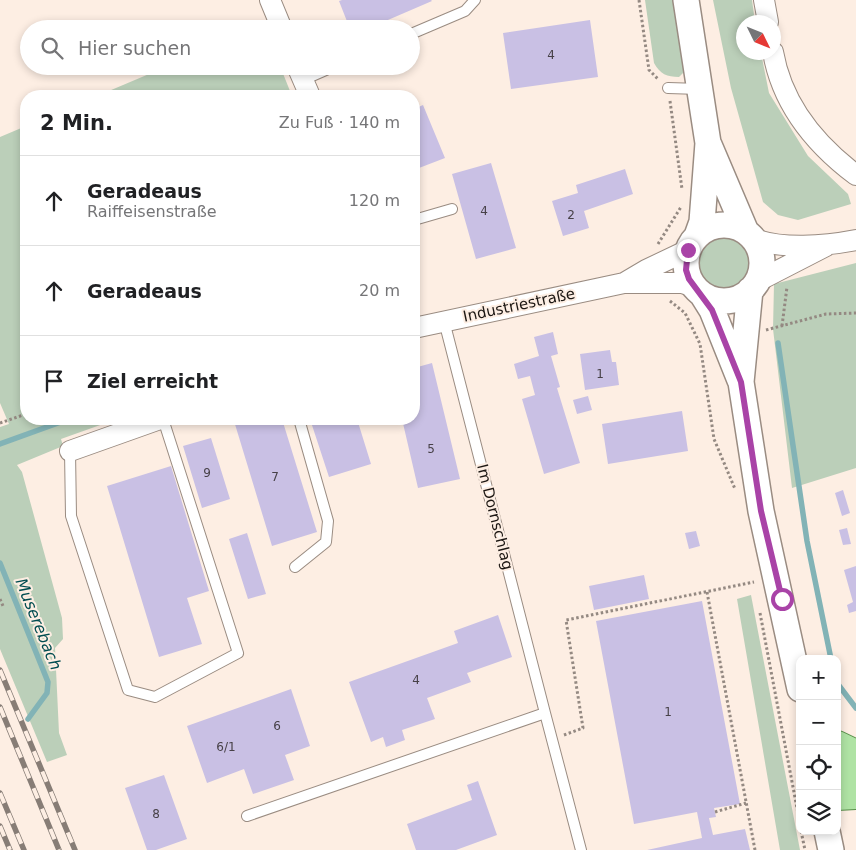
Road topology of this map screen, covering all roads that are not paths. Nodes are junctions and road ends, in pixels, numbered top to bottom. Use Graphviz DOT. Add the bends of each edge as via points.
graph roads {
  1 [pos="270,0"];
  2 [pos="475,0"];
  3 [pos="686,0"];
  4 [pos="764,0"];
  5 [pos="767,15"];
  6 [pos="278,20"];
  7 [pos="420,30"];
  8 [pos="776,60"];
  9 [pos="317,75"];
  10 [pos="304,81"];
  11 [pos="668,88"];
  12 [pos="700,90"];
  13 [pos="708,143"];
  14 [pos="856,176"];
  15 [pos="452,209"];
  16 [pos="420,218"];
  17 [pos="749,235"];
  18 [pos="856,240"];
  19 [pos="693,243"];
  20 [pos="826,246"];
  21 [pos="624,283"];
  22 [pos="753,286"];
  23 [pos="698,291"];
  24 [pos="444,321"];
  25 [pos="420,327"];
  26 [pos="741,382"];
  27 [pos="144,425"];
  28 [pos="163,425"];
  29 [pos="301,425"];
  30 [pos="70,451"];
  31 [pos="295,567"];
  32 [pos="796,671"];
  33 [pos="545,713"];
  34 [pos="841,747"];
  35 [pos="856,754"];
  36 [pos="856,772"];
  37 [pos="841,778"];
  38 [pos="856,795"];
  39 [pos="841,796"];
  40 [pos="247,816"];
  41 [pos="828,835"];
  42 [pos="581,850"];
  43 [pos="831,850"];
  1 -- 6 [label="street"];
  2 -- 7 [label="lane" via="465,11"];
  3 -- 12 [label="street"];
  4 -- 5 [label="street"];
  8 -- 14 [label="street" via="801,122 830,155"];
  9 -- 10 [label="lane"];
  11 -- 12 [label="lane"];
  12 -- 13 [label="street"];
  13 -- 17 [label="street"];
  13 -- 19 [label="street" via="702,222"];
  15 -- 16 [label="lane"];
  17 -- 19 [label="street" via="727,225 716,226"];
  17 -- 20 [label="street" via="767,244"];
  17 -- 22 [label="street" via="761,255 762,264"];
  18 -- 20 [label="street"];
  19 -- 21 [label="street, Industriestraße"];
  19 -- 23 [label="street" via="686,270"];
  20 -- 22 [label="street"];
  21 -- 23 [label="street, Industriestraße" via="682,283"];
  21 -- 24 [label="street, Industriestraße"];
  22 -- 23 [label="street" via="743,296 727,301"];
  22 -- 26 [label="street"];
  23 -- 26 [label="street" via="712,310"];
  24 -- 25 [label="street, Industriestraße"];
  24 -- 33 [label="lane, Im Dornschlag"];
  26 -- 32 [label="street" via="761,511"];
  27 -- 30 [label="street"];
  28 -- 30 [label="lane" via="238,653 155,697 128,690 72,516"];
  29 -- 31 [label="lane" via="328,521 326,542"];
  33 -- 40 [label="lane"];
  33 -- 42 [label="lane, Im Dornschlag"];
  34 -- 35 [label="main road"];
  36 -- 37 [label="main road"];
  38 -- 39 [label="main road"];
  41 -- 43 [label="street"];
}
